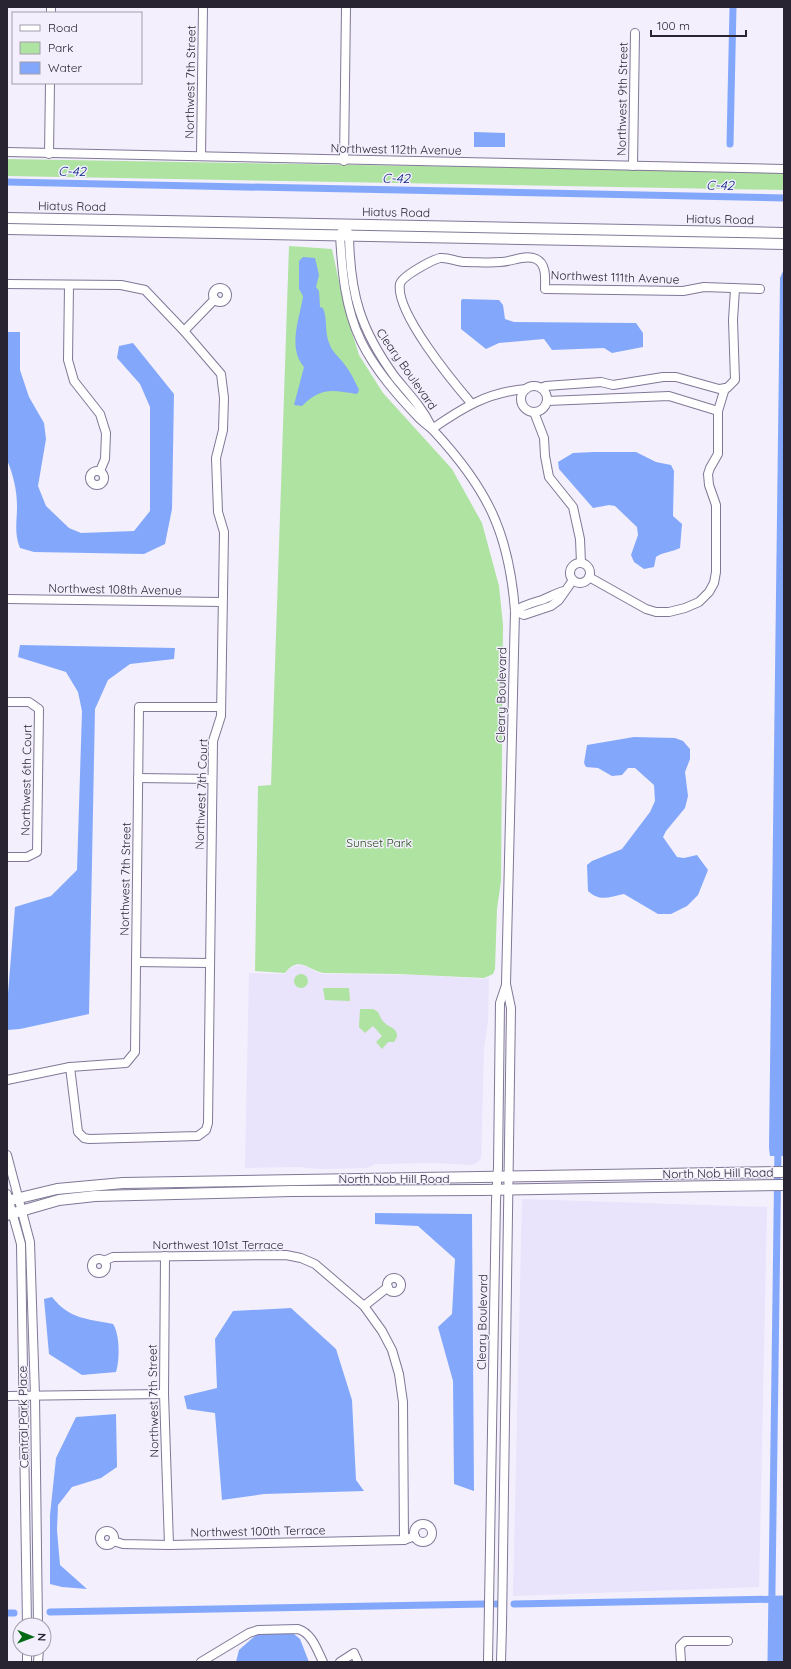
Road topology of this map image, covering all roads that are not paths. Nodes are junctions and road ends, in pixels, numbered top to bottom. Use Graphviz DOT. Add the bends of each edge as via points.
graph roads {
  1 [pos="203,7"];
  2 [pos="346,7"];
  3 [pos="635,33"];
  4 [pos="50,84"];
  5 [pos="7,152"];
  6 [pos="49,154"];
  7 [pos="201,156"];
  8 [pos="344,160"];
  9 [pos="633,166"];
  10 [pos="784,169"];
  11 [pos="7,218"];
  12 [pos="344,224"];
  13 [pos="7,228"];
  14 [pos="784,233"];
  15 [pos="345,235"];
  16 [pos="784,244"];
  17 [pos="7,284"];
  18 [pos="69,286"];
  19 [pos="735,289"];
  20 [pos="760,289"];
  21 [pos="215,299"];
  22 [pos="184,332"];
  23 [pos="541,388"];
  24 [pos="725,388"];
  25 [pos="526,389"];
  26 [pos="547,401"];
  27 [pos="471,403"];
  28 [pos="718,411"];
  29 [pos="534,412"];
  30 [pos="432,429"];
  31 [pos="100,471"];
  32 [pos="581,563"];
  33 [pos="589,577"];
  34 [pos="573,580"];
  35 [pos="7,599"];
  36 [pos="222,602"];
  37 [pos="515,611"];
  38 [pos="7,702"];
  39 [pos="221,707"];
  40 [pos="138,778"];
  41 [pos="212,779"];
  42 [pos="7,857"];
  43 [pos="136,962"];
  44 [pos="209,963"];
  45 [pos="506,984"];
  46 [pos="70,1067"];
  47 [pos="7,1080"];
  48 [pos="7,1155"];
  49 [pos="784,1172"];
  50 [pos="498,1177"];
  51 [pos="509,1177"];
  52 [pos="784,1185"];
  53 [pos="497,1190"];
  54 [pos="509,1190"];
  55 [pos="10,1198"];
  56 [pos="14,1213"];
  57 [pos="165,1256"];
  58 [pos="104,1261"];
  59 [pos="388,1287"];
  60 [pos="364,1306"];
  61 [pos="164,1394"];
  62 [pos="7,1396"];
  63 [pos="23,1396"];
  64 [pos="35,1396"];
  65 [pos="415,1536"];
  66 [pos="404,1540"];
  67 [pos="113,1541"];
  68 [pos="169,1545"];
  69 [pos="27,1617"];
  70 [pos="38,1617"];
  71 [pos="728,1641"];
  72 [pos="201,1662"];
  73 [pos="323,1662"];
  74 [pos="340,1662"];
  75 [pos="358,1662"];
  76 [pos="488,1662"];
  77 [pos="501,1662"];
  78 [pos="681,1662"];
  1 -- 7 [label="street, Northwest 7th Street"];
  2 -- 8 [label="street"];
  3 -- 9 [label="street, Northwest 9th Street"];
  4 -- 6 [label="street"];
  5 -- 6 [label="street, Northwest 112th Avenue"];
  6 -- 7 [label="street, Northwest 112th Avenue"];
  7 -- 8 [label="street, Northwest 112th Avenue"];
  8 -- 9 [label="street, Northwest 112th Avenue"];
  9 -- 10 [label="street, Northwest 112th Avenue"];
  11 -- 12 [label="main road, Hiatus Road"];
  12 -- 14 [label="main road, Hiatus Road"];
  12 -- 15 [label="street, Cleary Boulevard"];
  13 -- 15 [label="main road, Hiatus Road"];
  15 -- 16 [label="main road, Hiatus Road"];
  15 -- 30 [label="street, Cleary Boulevard" via="342,274 351,314 362,341 388,383 420,420"];
  17 -- 18 [label="street, Northwest 7th Court"];
  18 -- 22 [label="street, Northwest 7th Court" via="121,285 145,290"];
  18 -- 31 [label="street" via="68,360 74,381 100,414 106,433 104,459"];
  19 -- 20 [label="street, Northwest 111th Avenue"];
  19 -- 24 [label="street" via="735,380"];
  19 -- 27 [label="street, Northwest 111th Avenue" via="545,289 545,271 541,262 535,258 513,259 506,262 456,262 449,258 435,259 403,278 400,285 406,308 425,344"];
  21 -- 22 [label="street"];
  22 -- 36 [label="street, Northwest 7th Court" via="221,374 224,398 223,430 216,458 218,512 224,532"];
  23 -- 24 [label="street" via="597,382 613,385 663,377 676,377"];
  23 -- 25 [label="street" via="533,386"];
  23 -- 26 [label="street" via="546,394"];
  24 -- 28 [label="street"];
  25 -- 27 [label="street"];
  25 -- 29 [label="street" via="522,403 527,410"];
  26 -- 28 [label="street" via="669,396"];
  26 -- 29 [label="street" via="543,409"];
  27 -- 30 [label="street"];
  28 -- 33 [label="street" via="718,454 708,474 716,505 716,572 709,592 699,602 685,608 656,612"];
  29 -- 32 [label="street" via="544,438 549,477 573,507 580,539"];
  30 -- 37 [label="street, Cleary Boulevard" via="472,476 495,518 509,564"];
  32 -- 33 [label="street" via="589,570"];
  32 -- 34 [label="street" via="575,564 571,569"];
  33 -- 34 [label="street" via="580,583"];
  34 -- 37 [label="street" via="559,600 551,606 524,615"];
  35 -- 36 [label="street, Northwest 108th Avenue"];
  36 -- 39 [label="street, Northwest 7th Court"];
  37 -- 45 [label="street, Cleary Boulevard"];
  38 -- 42 [label="street, Northwest 6th Court" via="29,702 39,709 37,852 27,857"];
  39 -- 40 [label="street, Northwest 7th Street" via="139,707"];
  39 -- 41 [label="street, Northwest 7th Court" via="221,716 213,741"];
  40 -- 41 [label="street"];
  40 -- 43 [label="street, Northwest 7th Street"];
  41 -- 44 [label="street, Northwest 7th Court"];
  43 -- 44 [label="street"];
  43 -- 46 [label="street, Northwest 7th Street" via="135,1052 126,1063"];
  44 -- 46 [label="street, Northwest 7th Court" via="208,1123 206,1130 198,1136 84,1138 78,1132"];
  45 -- 50 [label="street, Cleary Boulevard" via="500,1003"];
  45 -- 51 [label="street, Cleary Boulevard" via="511,1008"];
  46 -- 47 [label="street"];
  48 -- 55 [label="street"];
  49 -- 51 [label="main road, North Nob Hill Road"];
  50 -- 51 [label="main road, North Nob Hill Road"];
  50 -- 53 [label="street, Cleary Boulevard"];
  50 -- 55 [label="main road, North Nob Hill Road" via="123,1183 57,1189"];
  51 -- 54 [label="street, Cleary Boulevard"];
  52 -- 54 [label="main road, North Nob Hill Road"];
  53 -- 54 [label="main road, North Nob Hill Road"];
  53 -- 56 [label="main road, North Nob Hill Road" via="291,1191 95,1196 59,1200"];
  53 -- 76 [label="street, Cleary Boulevard"];
  54 -- 77 [label="street, Cleary Boulevard"];
  55 -- 56 [label="street"];
  56 -- 63 [label="street, Central Park Place" via="21,1244"];
  56 -- 64 [label="street, Central Park Place" via="30,1242"];
  57 -- 58 [label="street, Northwest 101st Terrace" via="113,1257"];
  57 -- 60 [label="street, Northwest 101st Terrace" via="286,1255 301,1258 315,1264"];
  57 -- 61 [label="street, Northwest 7th Street"];
  59 -- 60 [label="street"];
  60 -- 66 [label="street, Northwest 101st Terrace" via="392,1350 399,1374 403,1402"];
  61 -- 64 [label="street"];
  61 -- 68 [label="street, Northwest 7th Street"];
  62 -- 63 [label="street"];
  63 -- 64 [label="street"];
  63 -- 69 [label="street, Central Park Place"];
  64 -- 70 [label="street, Central Park Place"];
  65 -- 66 [label="street, Northwest 100th Terrace"];
  66 -- 68 [label="street, Northwest 100th Terrace"];
  67 -- 68 [label="street, Northwest 100th Terrace" via="123,1544"];
  71 -- 78 [label="street" via="685,1641 680,1646"];
  72 -- 73 [label="street" via="249,1633 258,1630 298,1629 304,1630"];
  74 -- 75 [label="street" via="354,1653"];
}
